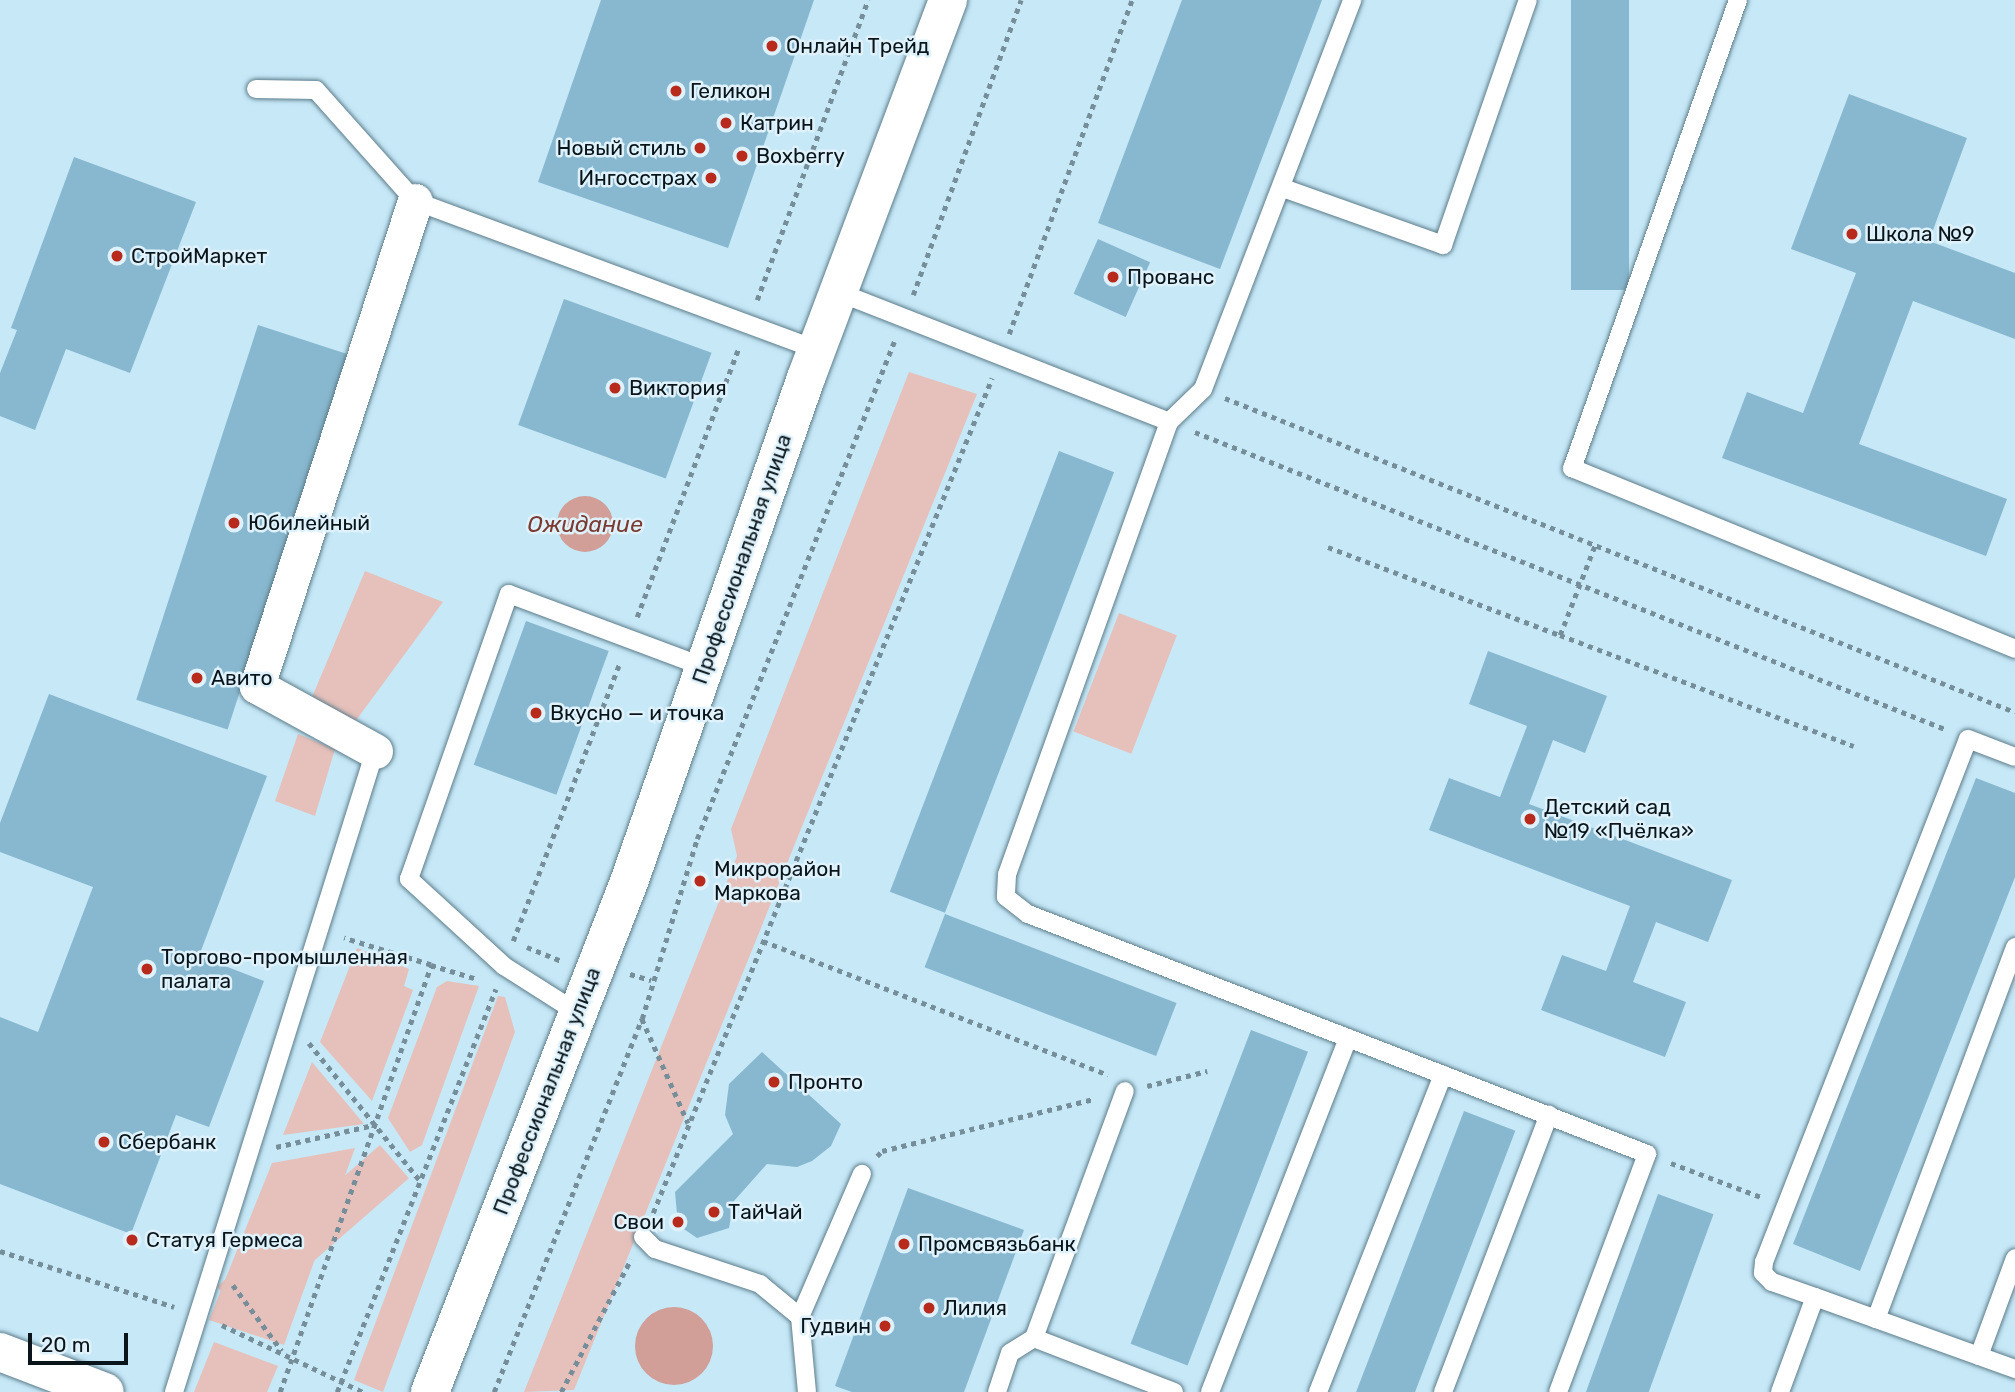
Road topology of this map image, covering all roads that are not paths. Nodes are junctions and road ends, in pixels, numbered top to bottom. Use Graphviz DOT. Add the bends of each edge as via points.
graph roads {
  1 [pos="948,0"];
  2 [pos="1352,0"];
  3 [pos="1528,0"];
  4 [pos="1738,0"];
  5 [pos="256,89"];
  6 [pos="1283,188"];
  7 [pos="415,201"];
  8 [pos="838,292"];
  9 [pos="817,350"];
  10 [pos="1169,422"];
  11 [pos="2015,649"];
  12 [pos="704,667"];
  13 [pos="375,751"];
  14 [pos="2015,757"];
  15 [pos="2015,947"];
  16 [pos="578,1013"];
  17 [pos="1348,1038"];
  18 [pos="1443,1075"];
  19 [pos="1133,1090"];
  20 [pos="1549,1115"];
  21 [pos="862,1174"];
  22 [pos="643,1237"];
  23 [pos="2015,1258"];
  24 [pos="1815,1297"];
  25 [pos="800,1317"];
  26 [pos="1876,1319"];
  27 [pos="1034,1338"];
  28 [pos="0,1352"];
  29 [pos="1979,1356"];
  30 [pos="2015,1369"];
  31 [pos="105,1392"];
  32 [pos="174,1392"];
  33 [pos="430,1392"];
  34 [pos="807,1392"];
  35 [pos="997,1392"];
  36 [pos="1174,1392"];
  37 [pos="1210,1392"];
  38 [pos="1318,1392"];
  39 [pos="1443,1392"];
  40 [pos="1558,1392"];
  41 [pos="1780,1392"];
  1 -- 8 [label="main road, Профессиональная улица"];
  2 -- 6 [label="lane"];
  3 -- 6 [label="lane" via="1443,245"];
  4 -- 11 [label="lane" via="1572,468"];
  5 -- 7 [label="lane" via="316,90"];
  6 -- 10 [label="lane" via="1203,389"];
  7 -- 9 [label="lane"];
  7 -- 13 [label="street" via="257,686"];
  8 -- 9 [label="main road, Профессиональная улица"];
  8 -- 10 [label="lane"];
  9 -- 12 [label="main road, Профессиональная улица"];
  10 -- 17 [label="lane" via="1007,876 1006,897 1028,914"];
  12 -- 16 [label="main road, Профессиональная улица"];
  12 -- 16 [label="lane" via="509,594 410,879 504,966"];
  13 -- 32 [label="lane"];
  14 -- 24 [label="lane" via="1968,739 1786,1206 1763,1273 1772,1282"];
  15 -- 26 [label="lane"];
  16 -- 33 [label="main road, Профессиональная улица"];
  17 -- 18 [label="lane"];
  17 -- 37 [label="lane"];
  18 -- 20 [label="lane"];
  18 -- 38 [label="lane"];
  19 -- 27 [label="lane"];
  20 -- 39 [label="lane"];
  20 -- 40 [label="lane" via="1647,1154"];
  21 -- 25 [label="lane"];
  22 -- 25 [label="lane" via="655,1249 760,1284"];
  23 -- 29 [label="lane"];
  24 -- 26 [label="lane"];
  24 -- 41 [label="lane"];
  25 -- 34 [label="lane"];
  26 -- 29 [label="lane"];
  27 -- 35 [label="lane" via="1010,1353"];
  27 -- 36 [label="lane"];
  28 -- 31 [label="main road"];
  29 -- 30 [label="lane"];
}
